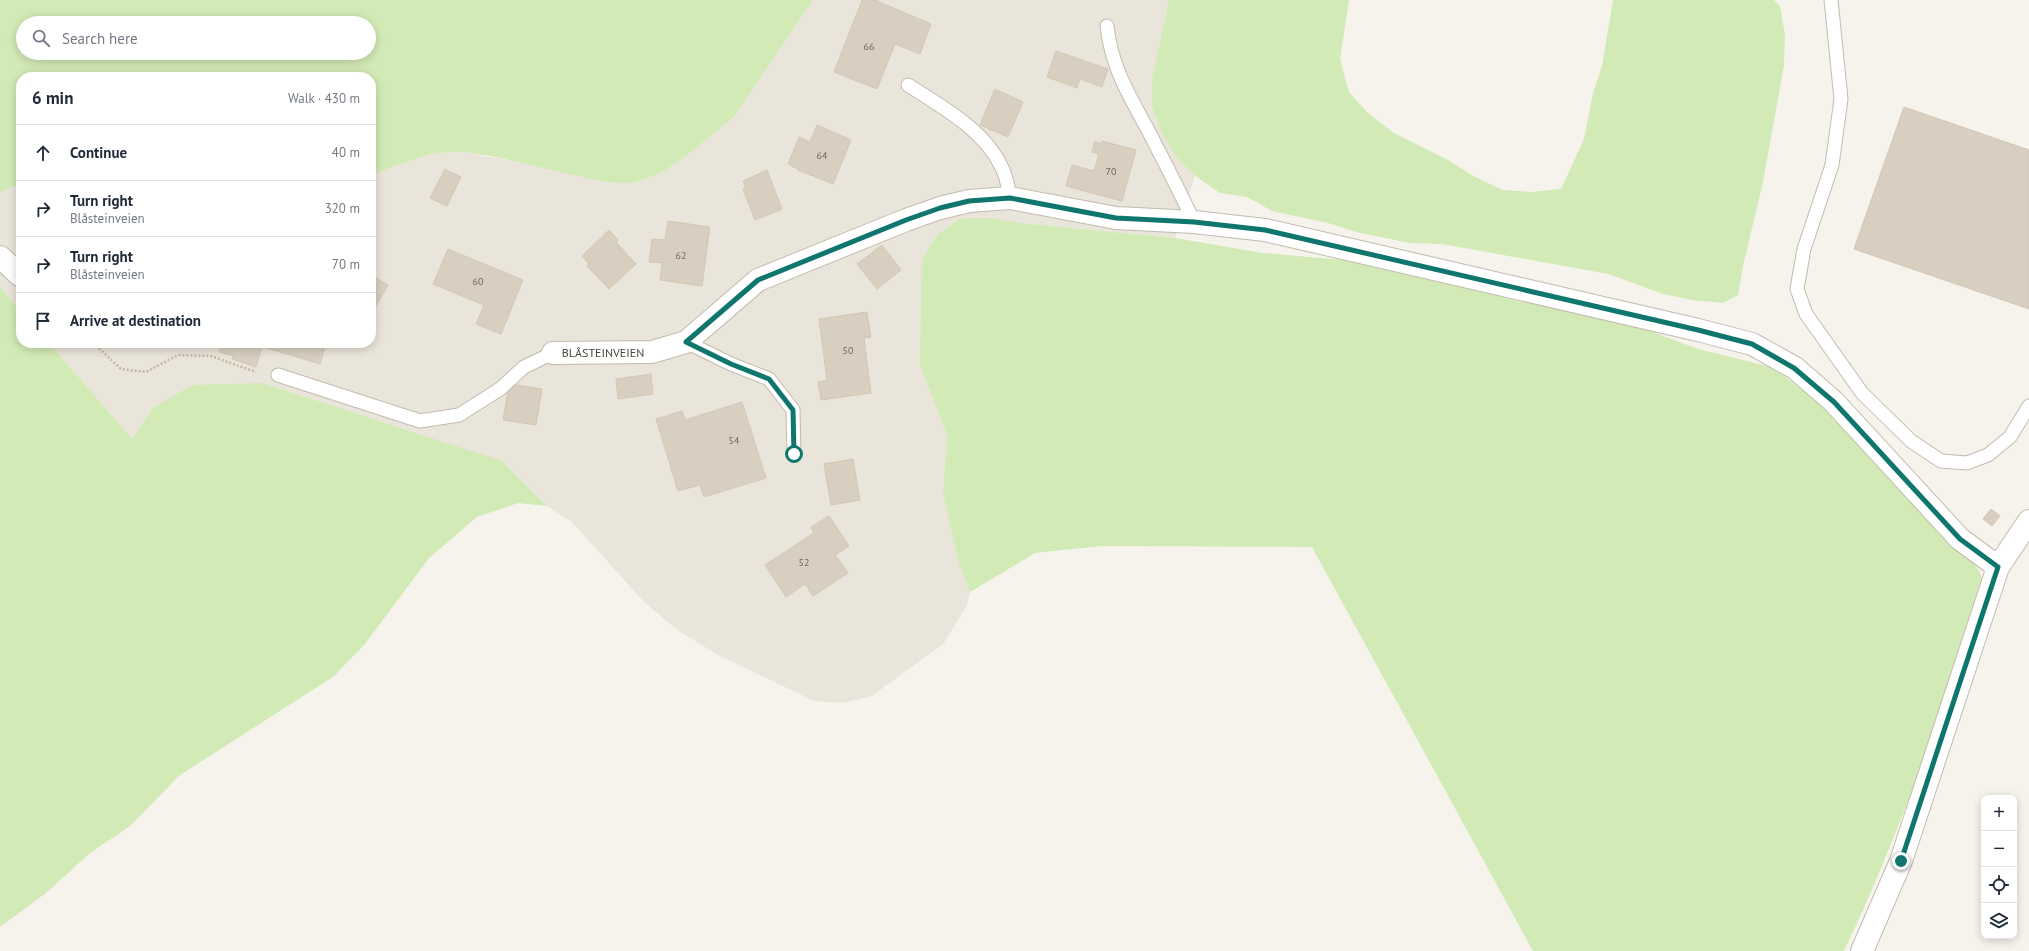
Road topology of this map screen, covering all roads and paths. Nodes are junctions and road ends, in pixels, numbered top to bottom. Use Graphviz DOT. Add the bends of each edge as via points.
graph roads {
  1 [pos="1831,0"];
  2 [pos="1107,26"];
  3 [pos="908,85"];
  4 [pos="1010,198"];
  5 [pos="1194,222"];
  6 [pos="0,257"];
  7 [pos="16,271"];
  8 [pos="686,342"];
  9 [pos="98,348"];
  10 [pos="553,353"];
  11 [pos="278,375"];
  12 [pos="2029,406"];
  13 [pos="794,454"];
  14 [pos="2029,521"];
  15 [pos="1998,567"];
  16 [pos="1862,951"];
  1 -- 12 [label="lane" via="1841,99 1832,165 1804,249 1797,289 1806,314 1862,394 1911,441 1941,461 1967,463 1988,455 2010,437"];
  2 -- 5 [label="lane" via="1110,48 1126,91 1175,180"];
  3 -- 4 [label="lane" via="958,118 983,140 1003,168"];
  4 -- 5 [label="street, BLÅSTEINVEIEN" via="1116,218"];
  4 -- 8 [label="street, BLÅSTEINVEIEN" via="969,201 940,208 758,280"];
  5 -- 15 [label="street, BLÅSTEINVEIEN" via="1265,230 1752,344 1794,368 1834,402 1960,539"];
  6 -- 7 [label="street"];
  8 -- 10 [label="street, BLÅSTEINVEIEN" via="652,352"];
  8 -- 13 [label="lane" via="769,379 793,410"];
  9 -- 11 [label="path" via="121,369 146,372 178,356 211,356 255,372"];
  10 -- 11 [label="lane" via="524,367 500,388 459,415 420,421"];
  14 -- 15 [label="street"];
  15 -- 16 [label="street" via="1901,861"];
}
